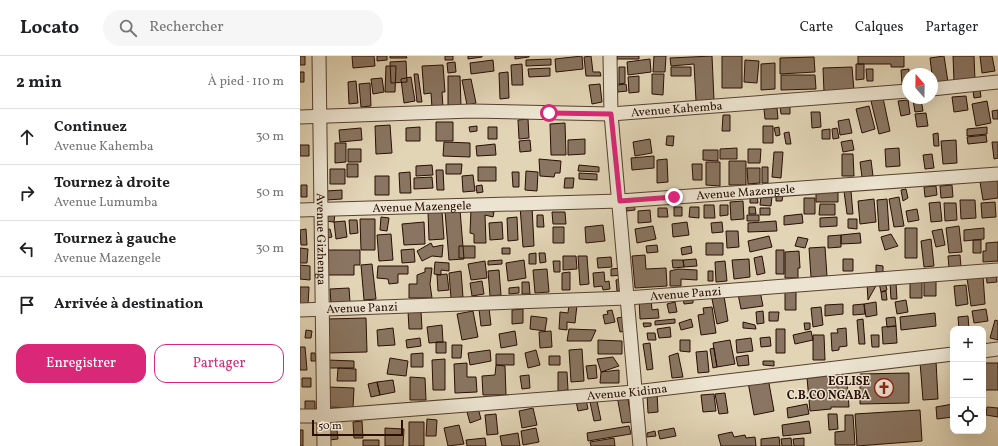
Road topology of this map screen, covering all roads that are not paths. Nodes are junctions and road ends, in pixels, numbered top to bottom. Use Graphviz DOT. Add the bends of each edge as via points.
graph roads {
  1 [pos="319,56"];
  2 [pos="610,56"];
  3 [pos="998,82"];
  4 [pos="938,87"];
  5 [pos="902,91"];
  6 [pos="611,114"];
  7 [pos="300,117"];
  8 [pos="320,117"];
  9 [pos="998,174"];
  10 [pos="620,201"];
  11 [pos="320,209"];
  12 [pos="300,210"];
  13 [pos="998,270"];
  14 [pos="627,298"];
  15 [pos="300,310"];
  16 [pos="321,310"];
  17 [pos="998,349"];
  18 [pos="986,351"];
  19 [pos="950,354"];
  20 [pos="634,392"];
  21 [pos="300,416"];
  22 [pos="324,416"];
  23 [pos="324,446"];
  24 [pos="640,446"];
  1 -- 8 [label="street, Avenue Gizhenga"];
  2 -- 6 [label="street"];
  3 -- 4 [label="street"];
  5 -- 6 [label="street, Avenue Kahemba"];
  6 -- 8 [label="street, Avenue Kahemba" via="472,111"];
  6 -- 10 [label="street"];
  7 -- 8 [label="street, Avenue Kahemba"];
  8 -- 11 [label="street, Avenue Gizhenga"];
  9 -- 10 [label="street, Avenue Mazengele"];
  10 -- 11 [label="street, Avenue Mazengele"];
  10 -- 14 [label="street"];
  11 -- 12 [label="street, Avenue Mazengele"];
  11 -- 16 [label="street, Avenue Gizhenga"];
  13 -- 14 [label="street, Avenue Panzi"];
  14 -- 16 [label="street, Avenue Panzi"];
  14 -- 20 [label="street"];
  15 -- 16 [label="street, Avenue Panzi"];
  16 -- 22 [label="street, Avenue Gizhenga"];
  17 -- 18 [label="street"];
  19 -- 20 [label="street, Avenue Kidima"];
  20 -- 22 [label="street, Avenue Kidima"];
  20 -- 24 [label="street"];
  21 -- 22 [label="street, Avenue Kidima"];
  22 -- 23 [label="street, Avenue Gizhenga"];
}
